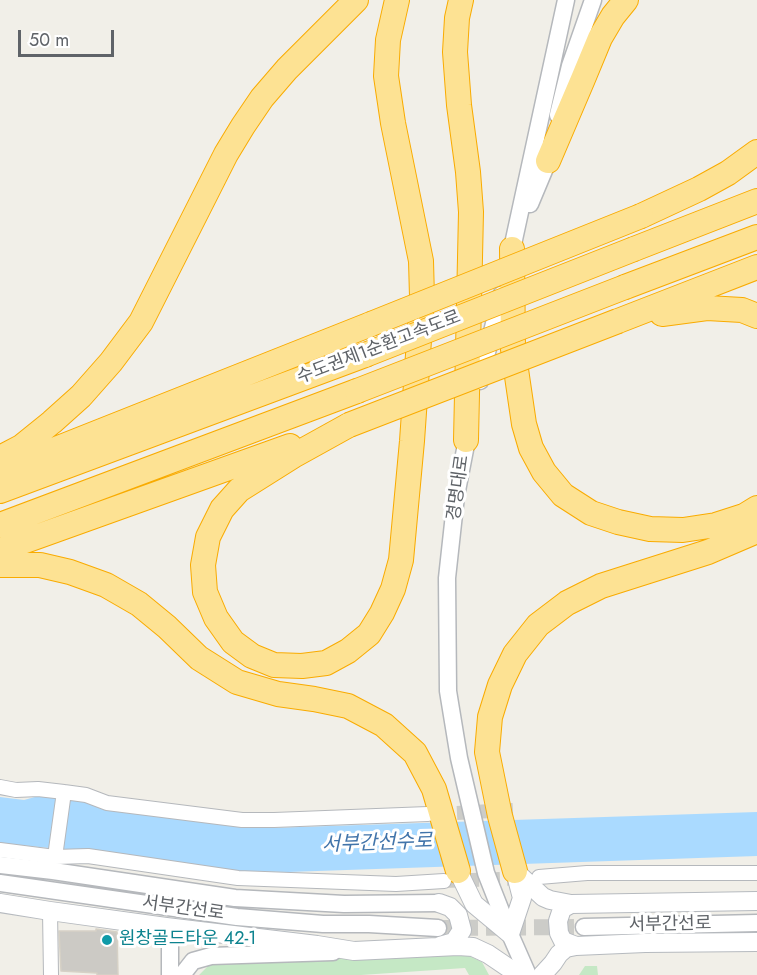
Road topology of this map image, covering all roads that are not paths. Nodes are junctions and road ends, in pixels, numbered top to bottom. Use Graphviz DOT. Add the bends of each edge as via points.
graph roads {
  1 [pos="356,0"];
  2 [pos="397,0"];
  3 [pos="461,0"];
  4 [pos="566,0"];
  5 [pos="593,0"];
  6 [pos="626,0"];
  7 [pos="757,152"];
  8 [pos="548,161"];
  9 [pos="757,201"];
  10 [pos="757,237"];
  11 [pos="512,249"];
  12 [pos="757,267"];
  13 [pos="757,316"];
  14 [pos="618,321"];
  15 [pos="349,425"];
  16 [pos="466,440"];
  17 [pos="0,458"];
  18 [pos="0,471"];
  19 [pos="0,491"];
  20 [pos="757,508"];
  21 [pos="0,525"];
  22 [pos="757,531"];
  23 [pos="0,550"];
  24 [pos="0,565"];
  25 [pos="0,787"];
  26 [pos="63,794"];
  27 [pos="436,817"];
  28 [pos="0,850"];
  29 [pos="55,859"];
  30 [pos="0,865"];
  31 [pos="515,872"];
  32 [pos="757,873"];
  33 [pos="451,876"];
  34 [pos="539,877"];
  35 [pos="0,882"];
  36 [pos="757,901"];
  37 [pos="0,903"];
  38 [pos="439,903"];
  39 [pos="571,904"];
  40 [pos="50,911"];
  41 [pos="757,923"];
  42 [pos="166,927"];
  43 [pos="584,927"];
  44 [pos="438,928"];
  45 [pos="510,934"];
  46 [pos="757,942"];
  47 [pos="576,946"];
  48 [pos="436,948"];
  49 [pos="354,951"];
  50 [pos="51,975"];
  51 [pos="170,975"];
  52 [pos="182,975"];
  53 [pos="519,975"];
  54 [pos="528,975"];
  55 [pos="542,975"];
  1 -- 17 [label="highway" via="286,69 243,126 141,322 111,362 52,422"];
  2 -- 15 [label="highway" via="388,40 386,76 421,261 422,297 401,560 389,597 369,634 326,663 274,665 233,642 216,618 205,592 203,566 208,537 222,509 239,490"];
  3 -- 16 [label="highway" via="455,52 471,212"];
  4 -- 11 [label="street, 경명대로"];
  5 -- 8 [label="street" via="570,66"];
  6 -- 8 [label="highway" via="600,38"];
  7 -- 18 [label="highway, bridge" via="728,173 641,216"];
  8 -- 11 [label="street"];
  9 -- 19 [label="highway, 수도권제1순환고속도로, bridge" via="364,355"];
  10 -- 21 [label="highway, 수도권제1순환고속도로, bridge"];
  11 -- 16 [label="street, 경명대로"];
  11 -- 20 [label="highway" via="513,349 524,424 544,472 563,495 591,513 650,529 716,525"];
  12 -- 14 [label="highway"];
  13 -- 14 [label="highway" via="742,310 707,308"];
  14 -- 15 [label="highway, bridge"];
  15 -- 23 [label="highway"];
  16 -- 45 [label="street, 경명대로" via="447,578 448,691 486,873"];
  22 -- 31 [label="highway" via="708,552 601,586 567,603 538,625 515,654 490,717 488,752"];
  24 -- 27 [label="highway" via="40,565 106,585 139,604 199,658 237,682 278,694 348,706 384,725 415,753 434,789"];
  25 -- 26 [label="street"];
  26 -- 27 [label="street" via="242,820"];
  26 -- 29 [label="street"];
  27 -- 33 [label="highway"];
  28 -- 29 [label="street"];
  29 -- 30 [label="street"];
  29 -- 33 [label="street" via="88,856 238,878 396,884"];
  29 -- 38 [label="street" via="235,898 344,904"];
  31 -- 39 [label="main road" via="543,897"];
  31 -- 45 [label="main road" via="522,898"];
  32 -- 34 [label="street" via="587,873"];
  33 -- 38 [label="main road" via="457,891"];
  33 -- 45 [label="main road" via="474,904"];
  35 -- 44 [label="street, 서부간선로" via="237,917"];
  36 -- 39 [label="main road"];
  37 -- 40 [label="main road"];
  38 -- 48 [label="main road" via="458,915 462,930 454,942"];
  39 -- 47 [label="main road" via="562,909 559,933 563,941"];
  40 -- 42 [label="main road"];
  40 -- 50 [label="street"];
  41 -- 43 [label="street, 서부간선로"];
  42 -- 49 [label="main road"];
  42 -- 51 [label="street"];
  45 -- 54 [label="street, 경명대로"];
  46 -- 47 [label="main road"];
  47 -- 55 [label="main road" via="566,948"];
  48 -- 49 [label="main road"];
  48 -- 53 [label="main road" via="473,947"];
  49 -- 52 [label="street" via="211,956 193,961"];
}
